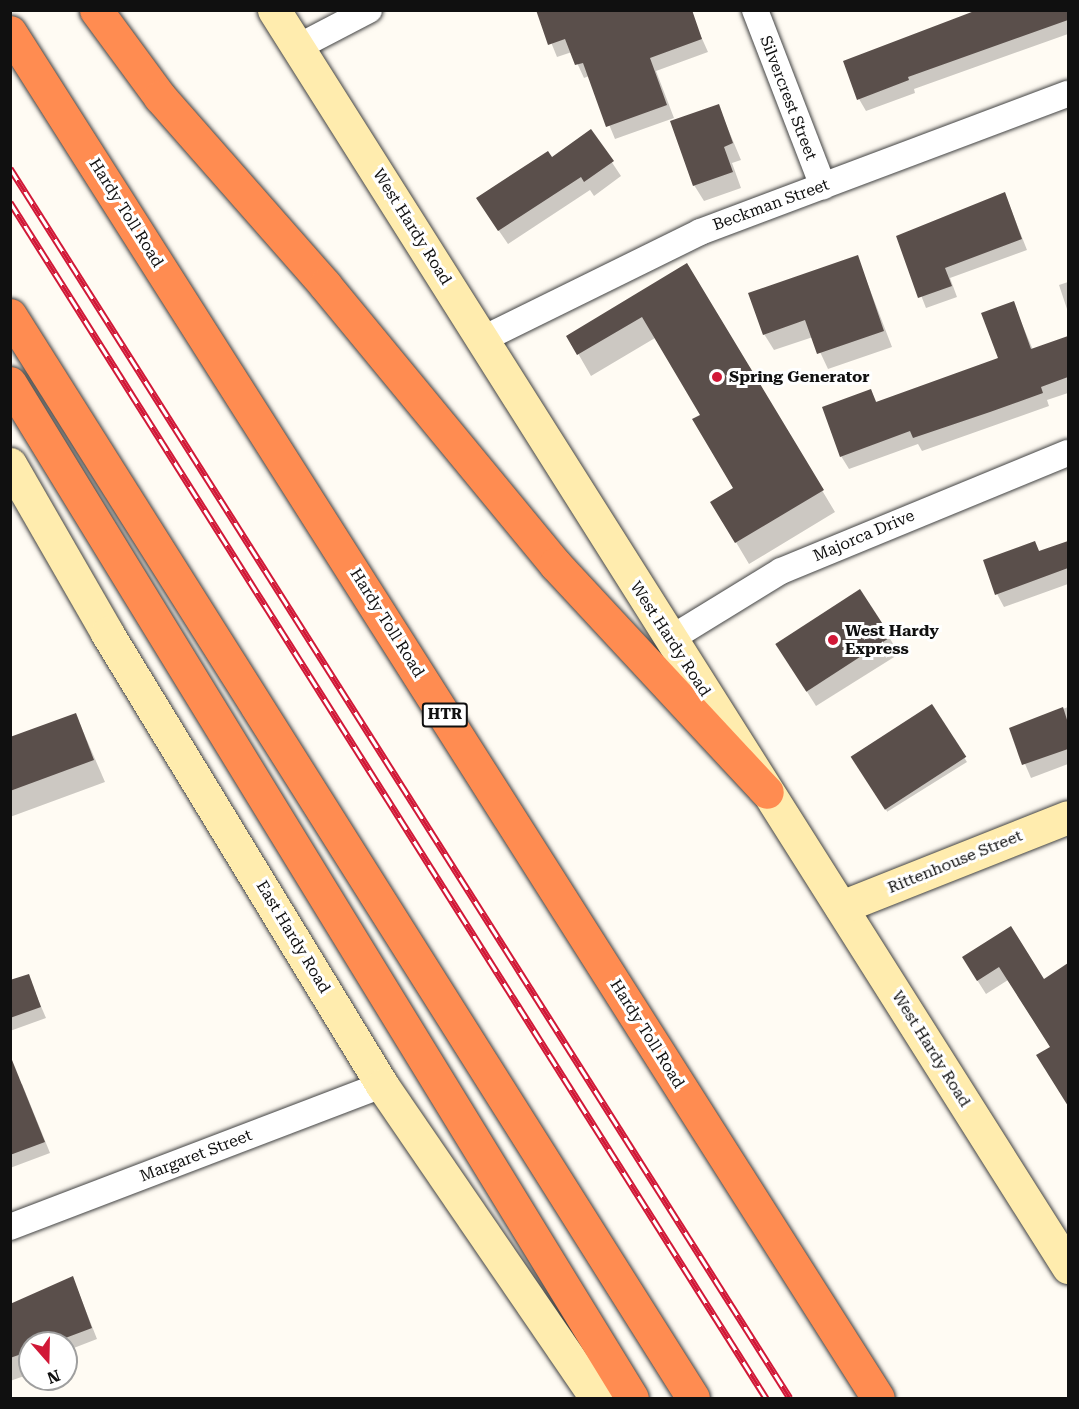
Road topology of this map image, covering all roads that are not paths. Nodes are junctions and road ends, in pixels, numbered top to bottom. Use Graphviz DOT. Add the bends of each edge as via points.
graph roads {
  1 [pos="96,10"];
  2 [pos="274,10"];
  3 [pos="369,10"];
  4 [pos="755,10"];
  5 [pos="10,32"];
  6 [pos="298,47"];
  7 [pos="1068,94"];
  8 [pos="823,186"];
  9 [pos="10,315"];
  10 [pos="483,339"];
  11 [pos="10,383"];
  12 [pos="1068,453"];
  13 [pos="10,464"];
  14 [pos="670,639"];
  15 [pos="767,792"];
  16 [pos="1068,817"];
  17 [pos="841,907"];
  18 [pos="382,1085"];
  19 [pos="10,1227"];
  20 [pos="1060,1233"];
  21 [pos="1068,1267"];
  22 [pos="596,1398"];
  23 [pos="632,1398"];
  24 [pos="693,1398"];
  25 [pos="878,1398"];
  1 -- 15 [label="highway" via="160,97 325,285 555,564"];
  2 -- 6 [label="main road, West Hardy Road"];
  3 -- 6 [label="street"];
  4 -- 8 [label="street, Silvercrest Street"];
  5 -- 25 [label="highway, Hardy Toll Road / HTR"];
  6 -- 10 [label="main road, West Hardy Road"];
  7 -- 8 [label="street, Beckman Street"];
  8 -- 10 [label="street, Beckman Street" via="641,258"];
  9 -- 24 [label="highway"];
  10 -- 14 [label="main road, West Hardy Road"];
  11 -- 23 [label="highway"];
  12 -- 14 [label="street, Majorca Drive" via="781,571"];
  13 -- 18 [label="main road, East Hardy Road" via="107,633"];
  14 -- 15 [label="main road, West Hardy Road"];
  15 -- 17 [label="main road, West Hardy Road"];
  16 -- 17 [label="main road, Rittenhouse Street"];
  17 -- 20 [label="main road, West Hardy Road"];
  18 -- 19 [label="street, Margaret Street"];
  18 -- 22 [label="main road, East Hardy Road"];
  20 -- 21 [label="main road, West Hardy Road"];
}
